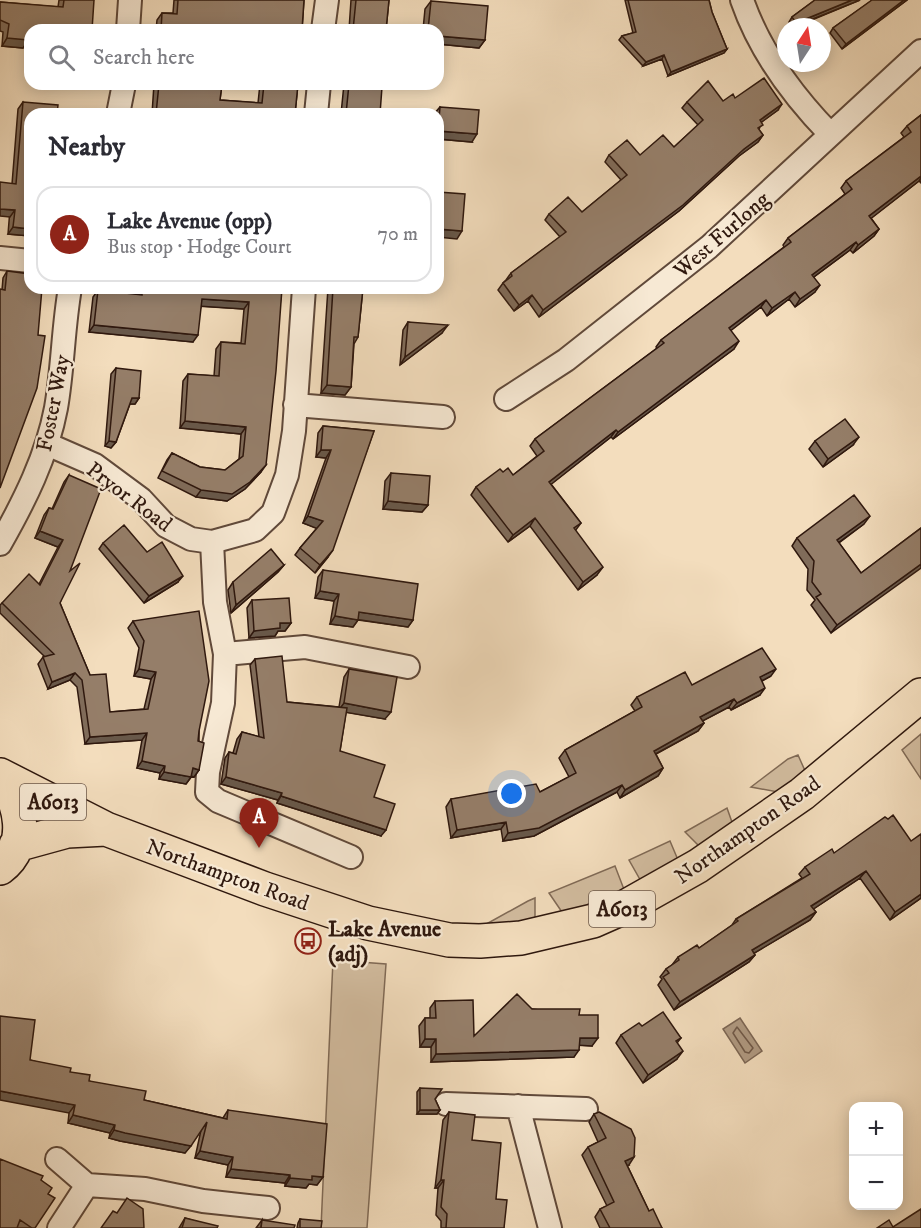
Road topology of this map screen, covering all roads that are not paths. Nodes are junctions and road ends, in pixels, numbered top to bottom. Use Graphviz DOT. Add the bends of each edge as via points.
graph roads {
  1 [pos="130,0"];
  2 [pos="327,0"];
  3 [pos="742,0"];
  4 [pos="128,24"];
  5 [pos="324,24"];
  6 [pos="921,51"];
  7 [pos="123,90"];
  8 [pos="318,90"];
  9 [pos="119,108"];
  10 [pos="317,108"];
  11 [pos="830,134"];
  12 [pos="0,258"];
  13 [pos="24,260"];
  14 [pos="69,294"];
  15 [pos="304,294"];
  16 [pos="506,399"];
  17 [pos="295,405"];
  18 [pos="443,417"];
  19 [pos="47,444"];
  20 [pos="212,542"];
  21 [pos="0,544"];
  22 [pos="225,654"];
  23 [pos="408,667"];
  24 [pos="921,695"];
  25 [pos="0,776"];
  26 [pos="106,829"];
  27 [pos="8,857"];
  28 [pos="351,857"];
  29 [pos="446,1104"];
  30 [pos="518,1106"];
  31 [pos="586,1109"];
  32 [pos="57,1159"];
  33 [pos="87,1185"];
  34 [pos="268,1208"];
  35 [pos="59,1228"];
  36 [pos="550,1228"];
  1 -- 4 [label="street"];
  2 -- 5 [label="street"];
  3 -- 11 [label="street" via="753,30 779,74"];
  6 -- 11 [label="street, West Furlong"];
  7 -- 9 [label="street"];
  8 -- 10 [label="street"];
  11 -- 16 [label="street, West Furlong" via="710,246 652,294 566,360"];
  12 -- 13 [label="street"];
  14 -- 19 [label="street, Foster Way" via="56,408"];
  15 -- 17 [label="street, Pryor Road"];
  17 -- 18 [label="street"];
  17 -- 20 [label="street, Pryor Road" via="287,475 273,513 255,530"];
  19 -- 20 [label="street, Pryor Road" via="95,465 141,498 166,526 191,539"];
  19 -- 21 [label="street, Foster Way"];
  20 -- 22 [label="street" via="215,602"];
  22 -- 23 [label="street" via="305,647"];
  22 -- 28 [label="street" via="223,703 207,792 218,801"];
  24 -- 26 [label="main road, Northampton Road / A6013" via="802,794 663,887 593,921 521,938 449,940 368,923"];
  25 -- 26 [label="main road, Northampton Road / A6013"];
  25 -- 27 [label="main road, A6013" via="12,790 19,808 20,829"];
  26 -- 27 [label="main road, Northampton Road / A6013" via="67,831"];
  29 -- 30 [label="street"];
  30 -- 31 [label="street"];
  30 -- 36 [label="street"];
  32 -- 33 [label="street"];
  33 -- 34 [label="street" via="145,1189 203,1201"];
  33 -- 35 [label="street"];
}
